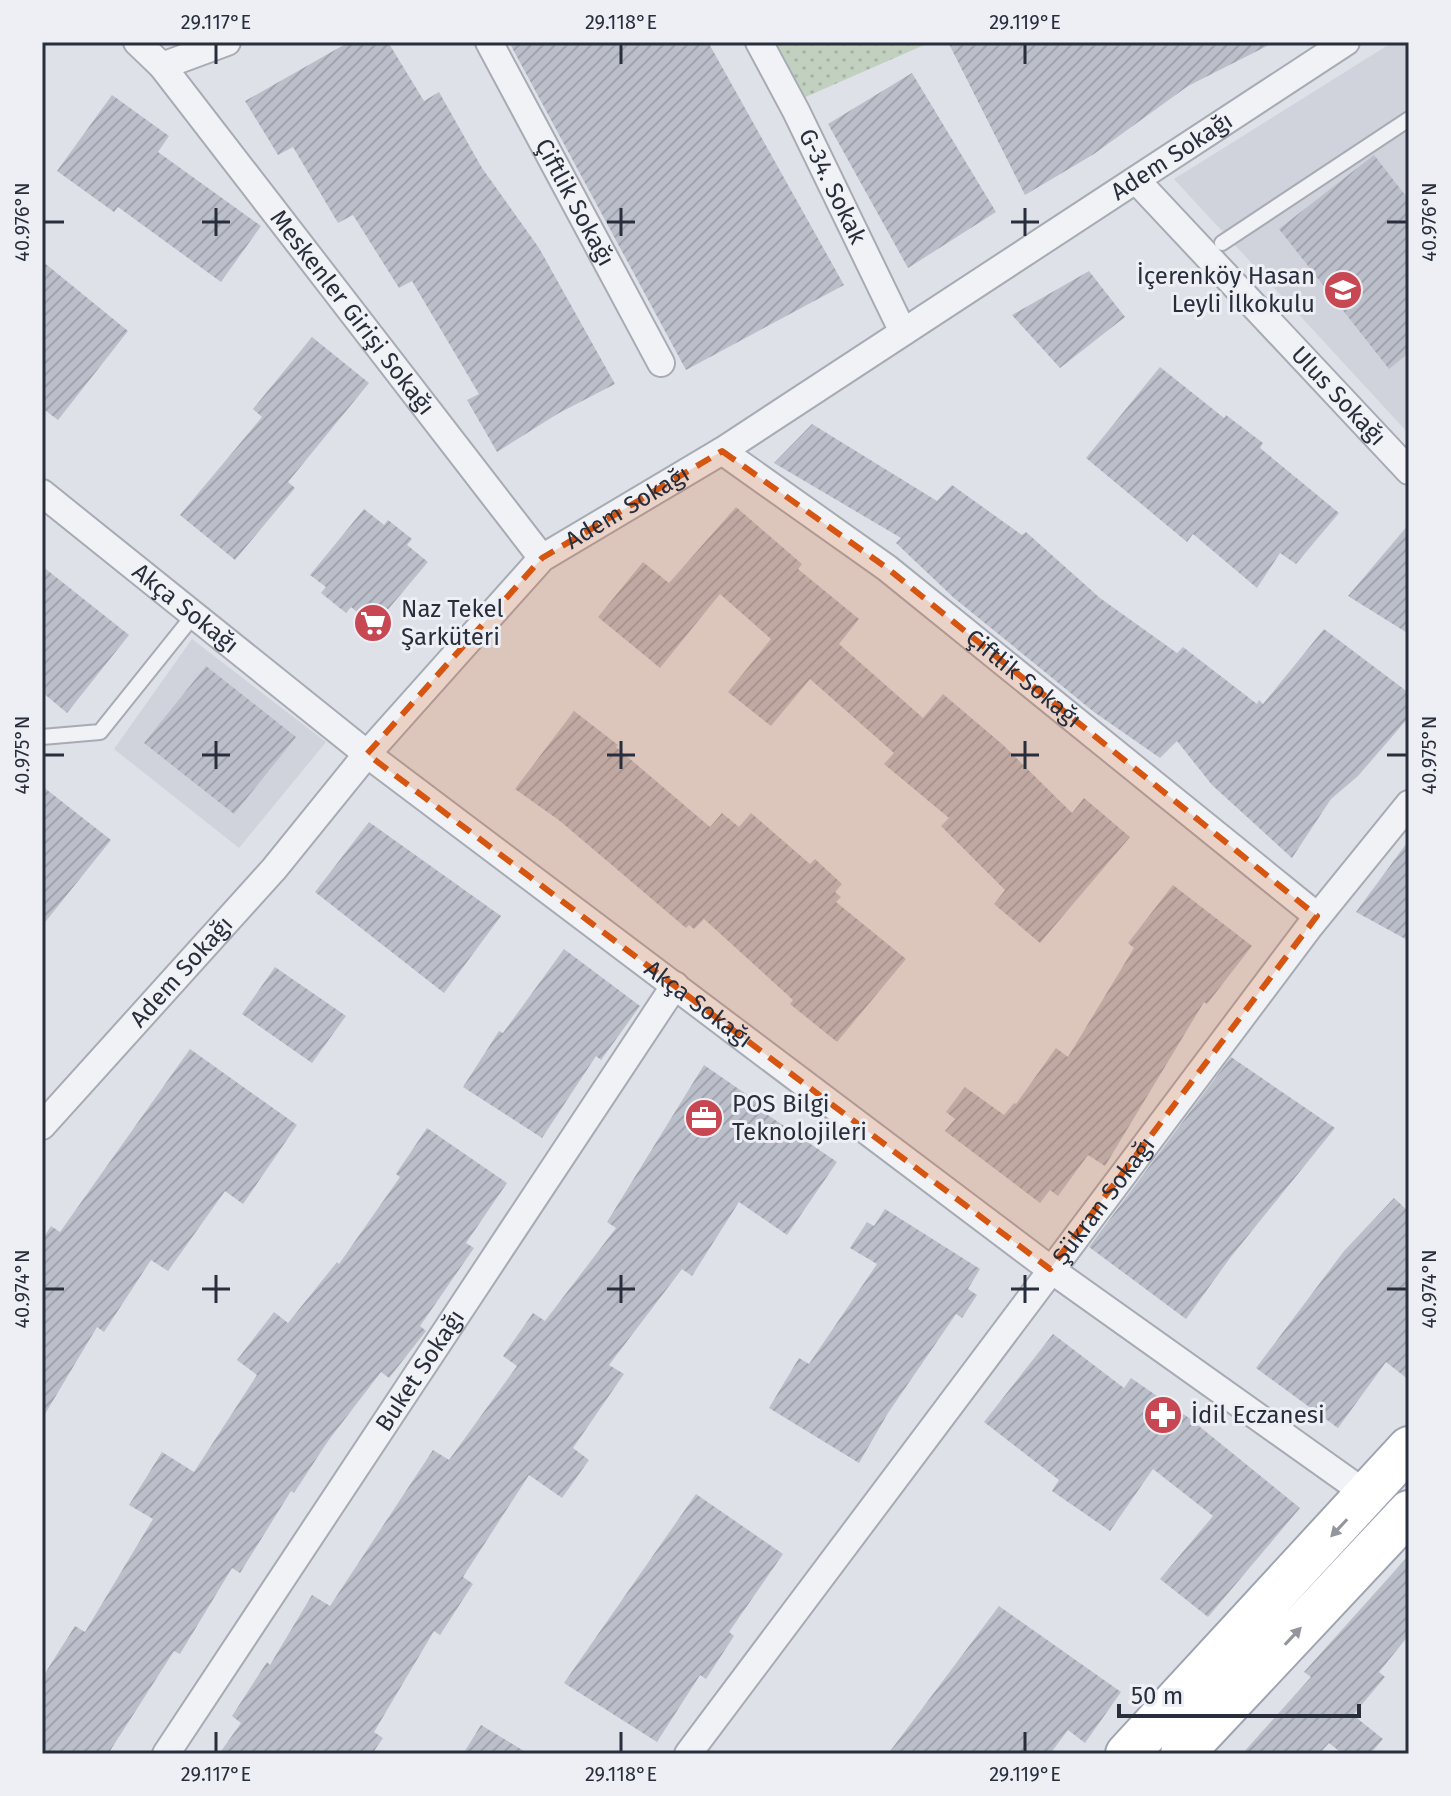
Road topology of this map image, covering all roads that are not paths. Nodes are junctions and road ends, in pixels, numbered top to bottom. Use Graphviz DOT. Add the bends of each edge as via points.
graph roads {
  1 [pos="137,42"];
  2 [pos="227,42"];
  3 [pos="489,42"];
  4 [pos="759,42"];
  5 [pos="1346,42"];
  6 [pos="162,66"];
  7 [pos="1409,119"];
  8 [pos="1136,180"];
  9 [pos="1222,243"];
  10 [pos="903,332"];
  11 [pos="661,363"];
  12 [pos="722,451"];
  13 [pos="1409,471"];
  14 [pos="42,493"];
  15 [pos="542,558"];
  16 [pos="193,616"];
  17 [pos="42,737"];
  18 [pos="367,754"];
  19 [pos="1409,804"];
  20 [pos="1317,916"];
  21 [pos="675,985"];
  22 [pos="42,1126"];
  23 [pos="1050,1269"];
  24 [pos="1409,1448"];
  25 [pos="1397,1515"];
  26 [pos="166,1754"];
  27 [pos="688,1754"];
  28 [pos="1127,1754"];
  29 [pos="1182,1754"];
  1 -- 6 [label="street, Meskenler Girişi Sokağı"];
  2 -- 6 [label="street"];
  3 -- 11 [label="street, Çiftlik Sokağı"];
  4 -- 10 [label="street, G-34. Sokak"];
  5 -- 8 [label="street, Adem Sokağı"];
  6 -- 15 [label="street, Meskenler Girişi Sokağı"];
  7 -- 9 [label="lane"];
  8 -- 10 [label="street, Adem Sokağı"];
  8 -- 13 [label="street, Ulus Sokağı"];
  10 -- 12 [label="street, Adem Sokağı"];
  12 -- 15 [label="street, Adem Sokağı"];
  12 -- 20 [label="street, Çiftlik Sokağı" via="887,568"];
  14 -- 16 [label="street, Akça Sokağı"];
  15 -- 18 [label="street, Adem Sokağı"];
  16 -- 17 [label="lane" via="100,732"];
  16 -- 18 [label="street, Akça Sokağı"];
  18 -- 21 [label="street, Akça Sokağı"];
  18 -- 22 [label="street, Adem Sokağı" via="274,869"];
  19 -- 20 [label="street, Şükran Sokağı"];
  20 -- 23 [label="street, Şükran Sokağı"];
  21 -- 23 [label="street, Akça Sokağı"];
  21 -- 26 [label="street, Buket Sokağı"];
  23 -- 25 [label="street, Akça Sokağı"];
  23 -- 27 [label="street, Şükran Sokağı"];
  24 -- 25 [label="main road"];
  25 -- 28 [label="main road, one-way"];
  29 -- 25 [label="main road, one-way"];
}
